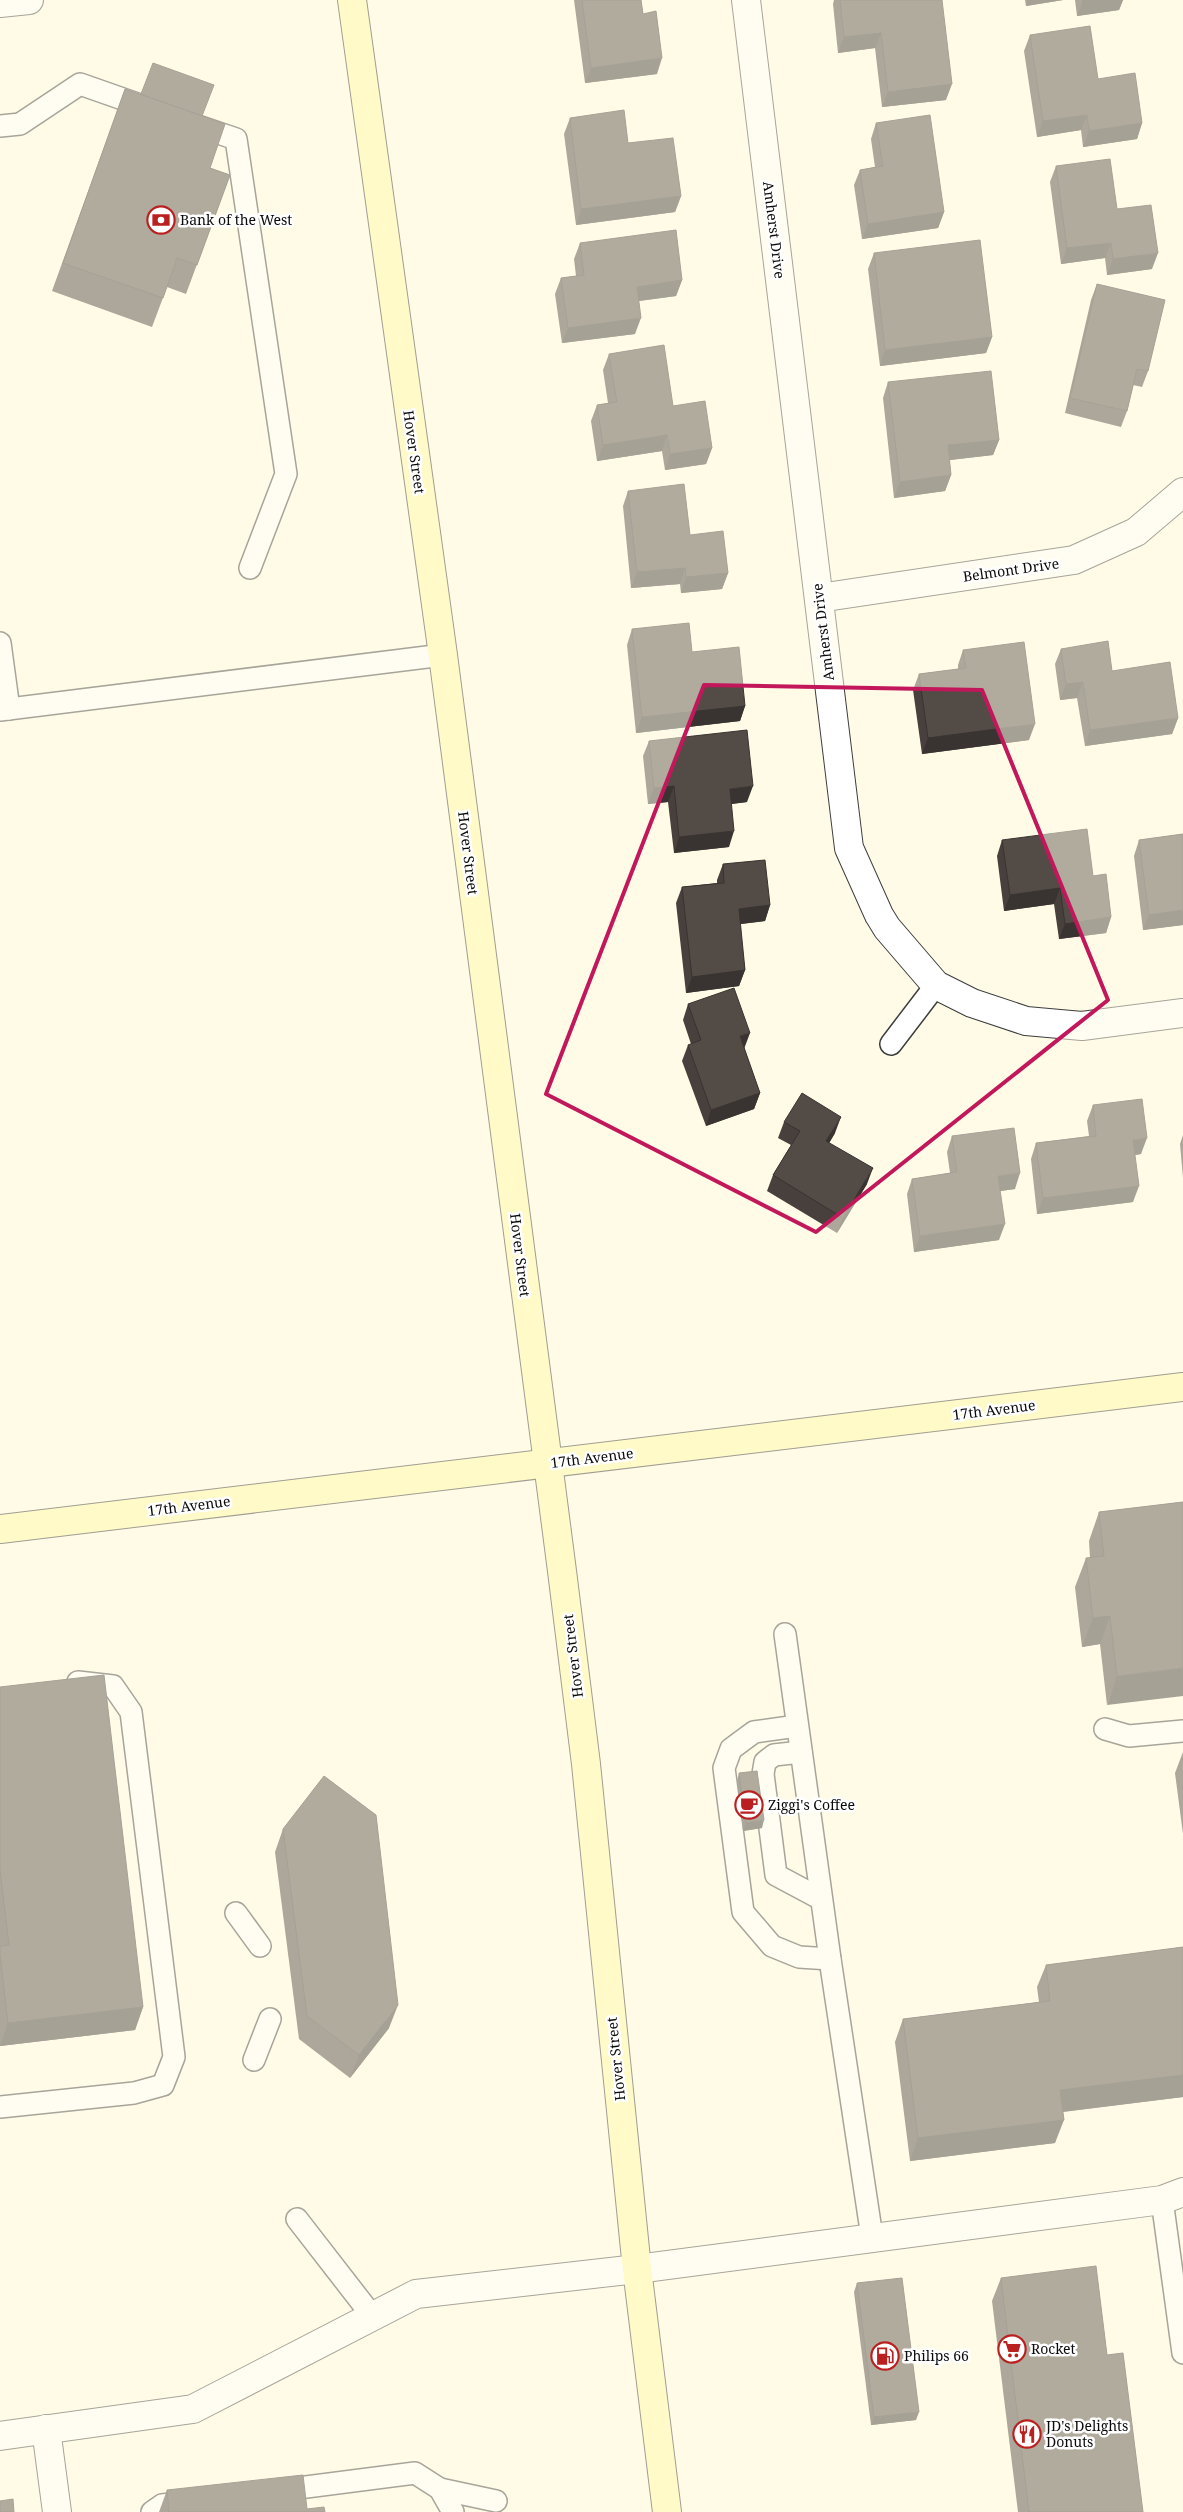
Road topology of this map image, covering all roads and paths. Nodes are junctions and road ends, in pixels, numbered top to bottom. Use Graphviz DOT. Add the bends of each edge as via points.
graph roads {
  1 [pos="29,0"];
  2 [pos="352,0"];
  3 [pos="746,0"];
  4 [pos="0,3"];
  5 [pos="137,104"];
  6 [pos="0,126"];
  7 [pos="198,126"];
  8 [pos="1183,492"];
  9 [pos="250,568"];
  10 [pos="819,598"];
  11 [pos="0,643"];
  12 [pos="443,655"];
  13 [pos="4,709"];
  14 [pos="936,985"];
  15 [pos="1183,1014"];
  16 [pos="891,1044"];
  17 [pos="1183,1387"];
  18 [pos="548,1464"];
  19 [pos="0,1529"];
  20 [pos="785,1634"];
  21 [pos="55,1685"];
  22 [pos="797,1726"];
  23 [pos="1105,1729"];
  24 [pos="1183,1731"];
  25 [pos="801,1752"];
  26 [pos="821,1899"];
  27 [pos="236,1913"];
  28 [pos="260,1946"];
  29 [pos="830,1959"];
  30 [pos="270,2018"];
  31 [pos="254,2060"];
  32 [pos="0,2107"];
  33 [pos="1173,2196"];
  34 [pos="297,2219"];
  35 [pos="872,2237"];
  36 [pos="637,2269"];
  37 [pos="373,2317"];
  38 [pos="1183,2353"];
  39 [pos="46,2429"];
  40 [pos="0,2436"];
  41 [pos="440,2489"];
  42 [pos="260,2493"];
  43 [pos="211,2499"];
  44 [pos="496,2501"];
  45 [pos="57,2512"];
  46 [pos="152,2512"];
  47 [pos="453,2512"];
  48 [pos="667,2512"];
  1 -- 4 [label="street"];
  2 -- 12 [label="main road, Hover Street"];
  3 -- 10 [label="street, Amherst Drive"];
  5 -- 6 [label="lane" via="80,84 20,124"];
  7 -- 9 [label="lane" via="236,139 286,474"];
  8 -- 10 [label="street, Belmont Drive" via="1136,532 1074,560"];
  10 -- 14 [label="street, Amherst Drive" via="849,848 878,916"];
  11 -- 13 [label="lane"];
  12 -- 13 [label="lane"];
  12 -- 18 [label="main road, Hover Street"];
  14 -- 15 [label="street, Amherst Drive" via="972,1003 1026,1021 1082,1026"];
  14 -- 16 [label="lane"];
  17 -- 18 [label="main road, 17th Avenue"];
  18 -- 19 [label="main road, 17th Avenue"];
  18 -- 36 [label="main road, Hover Street" via="586,1764"];
  20 -- 22 [label="lane"];
  21 -- 32 [label="lane" via="83,1681 113,1686 131,1712 174,2057 163,2084 156,2087 134,2093"];
  22 -- 25 [label="lane"];
  22 -- 29 [label="lane" via="754,1732 731,1749 724,1768 743,1912 772,1946 799,1957"];
  23 -- 24 [label="lane" via="1129,1736"];
  25 -- 26 [label="lane"];
  25 -- 26 [label="lane" via="774,1755 765,1762 763,1774 776,1875"];
  26 -- 29 [label="lane"];
  27 -- 28 [label="lane"];
  29 -- 35 [label="lane"];
  30 -- 31 [label="lane"];
  33 -- 35 [label="street"];
  33 -- 38 [label="lane"];
  34 -- 37 [label="lane"];
  35 -- 36 [label="street"];
  36 -- 37 [label="street" via="416,2294"];
  36 -- 48 [label="main road, Hover Street"];
  37 -- 39 [label="street" via="193,2409"];
  39 -- 40 [label="street"];
  39 -- 45 [label="street"];
  41 -- 42 [label="lane" via="415,2473"];
  41 -- 44 [label="lane"];
  41 -- 47 [label="lane"];
  43 -- 46 [label="lane" via="162,2506"];
}
